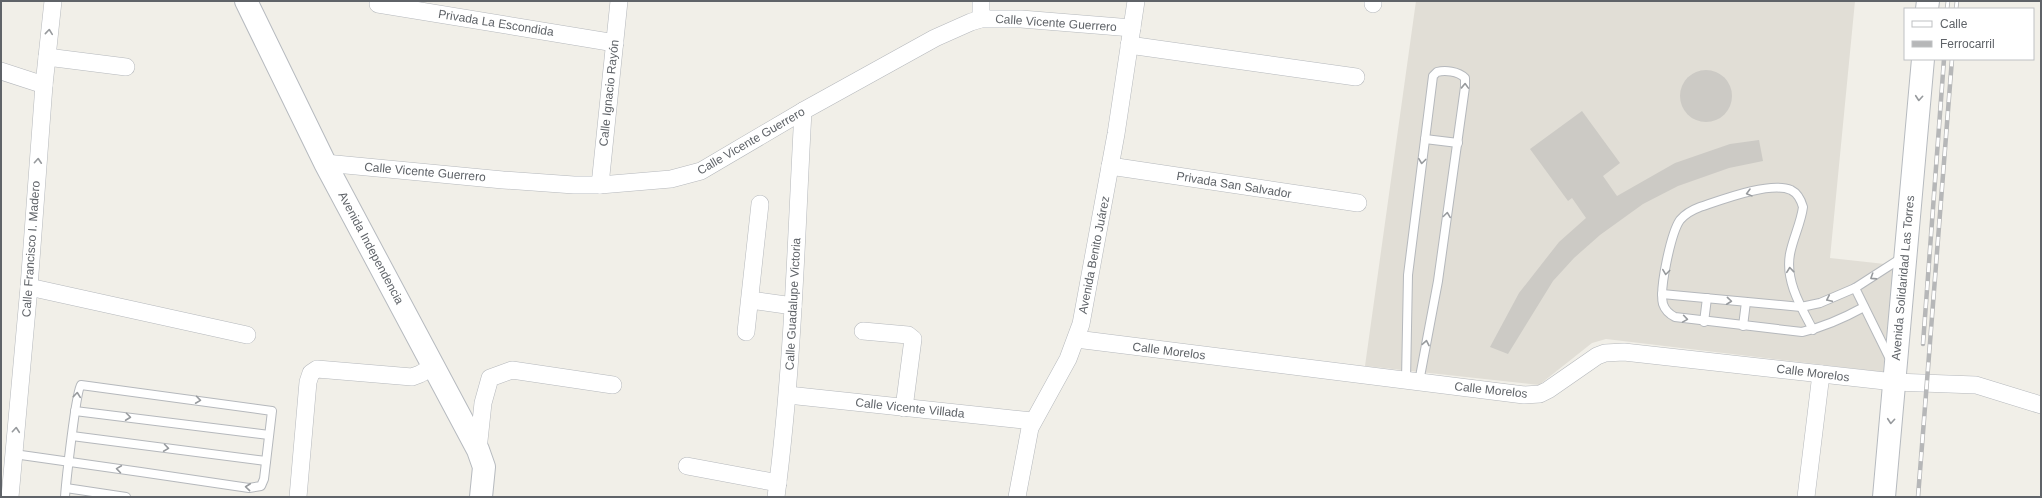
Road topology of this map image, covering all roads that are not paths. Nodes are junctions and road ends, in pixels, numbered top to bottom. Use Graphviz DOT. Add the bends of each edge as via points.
graph roads {
  1 [pos="53,1"];
  2 [pos="246,1"];
  3 [pos="619,1"];
  4 [pos="981,1"];
  5 [pos="1136,1"];
  6 [pos="378,4"];
  7 [pos="981,19"];
  8 [pos="1130,36"];
  9 [pos="614,43"];
  10 [pos="47,57"];
  11 [pos="1923,60"];
  12 [pos="126,67"];
  13 [pos="1,71"];
  14 [pos="1356,77"];
  15 [pos="44,85"];
  16 [pos="803,111"];
  17 [pos="1425,139"];
  18 [pos="1458,143"];
  19 [pos="325,163"];
  20 [pos="1110,166"];
  21 [pos="600,185"];
  22 [pos="1358,203"];
  23 [pos="760,204"];
  24 [pos="1905,255"];
  25 [pos="29,286"];
  26 [pos="1855,288"];
  27 [pos="1662,294"];
  28 [pos="1707,298"];
  29 [pos="750,300"];
  30 [pos="1746,302"];
  31 [pos="793,306"];
  32 [pos="1801,307"];
  33 [pos="1864,307"];
  34 [pos="1704,322"];
  35 [pos="1743,326"];
  36 [pos="1813,330"];
  37 [pos="863,331"];
  38 [pos="746,332"];
  39 [pos="248,335"];
  40 [pos="1076,339"];
  41 [pos="434,366"];
  42 [pos="1821,374"];
  43 [pos="1894,376"];
  44 [pos="1412,381"];
  45 [pos="613,385"];
  46 [pos="788,396"];
  47 [pos="2041,405"];
  48 [pos="904,408"];
  49 [pos="76,410"];
  50 [pos="1032,421"];
  51 [pos="269,435"];
  52 [pos="72,436"];
  53 [pos="478,450"];
  54 [pos="14,454"];
  55 [pos="69,462"];
  56 [pos="266,462"];
  57 [pos="687,466"];
  58 [pos="66,488"];
  59 [pos="777,490"];
  60 [pos="10,497"];
  61 [pos="65,497"];
  62 [pos="126,497"];
  63 [pos="298,497"];
  64 [pos="481,497"];
  65 [pos="1017,497"];
  66 [pos="1806,497"];
  67 [pos="1884,497"];
  10 -- 1 [label="street, Calle Francisco I. Madero, one-way"];
  2 -- 19 [label="street, Avenida Independencia"];
  3 -- 9 [label="street, Calle Ignacio Rayón"];
  4 -- 7 [label="street"];
  5 -- 8 [label="street, Avenida Benito Juárez"];
  6 -- 9 [label="street, Privada La Escondida"];
  7 -- 8 [label="street, Calle Vicente Guerrero" via="1021,19"];
  7 -- 16 [label="street, Calle Vicente Guerrero" via="935,38"];
  8 -- 14 [label="street, Calle Vicente Guerrero"];
  8 -- 20 [label="street, Avenida Benito Juárez"];
  9 -- 21 [label="street, Calle Ignacio Rayón"];
  10 -- 12 [label="street"];
  10 -- 15 [label="street, Calle Francisco I. Madero"];
  11 -- 24 [label="street, Avenida Solidaridad Las Torres, one-way"];
  13 -- 15 [label="street"];
  25 -- 15 [label="street, Calle Francisco I. Madero, one-way"];
  16 -- 21 [label="street, Calle Vicente Guerrero" via="719,162 695,173 671,179"];
  16 -- 31 [label="street, Calle Guadalupe Victoria"];
  17 -- 18 [label="lane"];
  18 -- 17 [label="lane, one-way" via="1466,82 1462,75 1444,71 1433,76"];
  17 -- 44 [label="lane, one-way" via="1408,275"];
  44 -- 18 [label="lane, one-way" via="1438,281"];
  19 -- 21 [label="street, Calle Vicente Guerrero" via="510,180"];
  19 -- 41 [label="street, Avenida Independencia"];
  20 -- 22 [label="street, Privada San Salvador"];
  20 -- 40 [label="street, Avenida Benito Juárez"];
  23 -- 29 [label="street"];
  24 -- 26 [label="lane, one-way"];
  24 -- 43 [label="street, Avenida Solidaridad Las Torres"];
  25 -- 39 [label="street"];
  54 -- 25 [label="street, Calle Francisco I. Madero, one-way"];
  26 -- 32 [label="lane, one-way" via="1820,303"];
  26 -- 33 [label="lane"];
  27 -- 28 [label="lane"];
  32 -- 27 [label="lane, one-way" via="1791,282 1789,263 1803,207 1794,192 1784,188 1761,189 1700,207 1685,215 1671,238"];
  27 -- 34 [label="lane, one-way" via="1663,303 1670,314"];
  28 -- 30 [label="lane, one-way"];
  28 -- 34 [label="lane"];
  29 -- 31 [label="street"];
  29 -- 38 [label="street"];
  30 -- 32 [label="lane"];
  30 -- 35 [label="lane"];
  31 -- 46 [label="street, Calle Guadalupe Victoria"];
  32 -- 36 [label="lane"];
  33 -- 36 [label="lane"];
  33 -- 43 [label="lane"];
  34 -- 35 [label="lane"];
  35 -- 36 [label="lane" via="1795,332"];
  37 -- 48 [label="street" via="908,335 913,339"];
  40 -- 44 [label="street, Calle Morelos"];
  40 -- 50 [label="street, Avenida Benito Juárez" via="1068,359"];
  41 -- 53 [label="street, Avenida Independencia"];
  41 -- 63 [label="street" via="412,377 317,369 311,373 308,382"];
  42 -- 43 [label="street, Calle Morelos"];
  42 -- 44 [label="street, Calle Morelos" via="1614,352 1597,356 1548,390 1532,395"];
  42 -- 66 [label="street"];
  43 -- 47 [label="street, Calle Morelos" via="1976,385"];
  43 -- 67 [label="street, Avenida Solidaridad Las Torres, one-way"];
  45 -- 53 [label="street" via="512,370 490,378 483,403"];
  46 -- 48 [label="street, Calle Vicente Villada"];
  46 -- 59 [label="street, Calle Guadalupe Victoria"];
  48 -- 50 [label="street, Calle Vicente Villada"];
  49 -- 51 [label="lane, one-way"];
  49 -- 51 [label="lane, one-way" via="78,388 85,384 272,411"];
  49 -- 52 [label="lane"];
  50 -- 65 [label="street, Avenida Benito Juárez"];
  51 -- 56 [label="lane"];
  52 -- 55 [label="lane"];
  52 -- 56 [label="lane, one-way"];
  53 -- 64 [label="street, Avenida Independencia" via="484,467"];
  54 -- 55 [label="lane"];
  54 -- 60 [label="street, Calle Francisco I. Madero"];
  56 -- 55 [label="lane, one-way" via="263,483 252,488"];
  55 -- 58 [label="lane"];
  57 -- 59 [label="street"];
  58 -- 61 [label="lane"];
  58 -- 62 [label="lane"];
}
